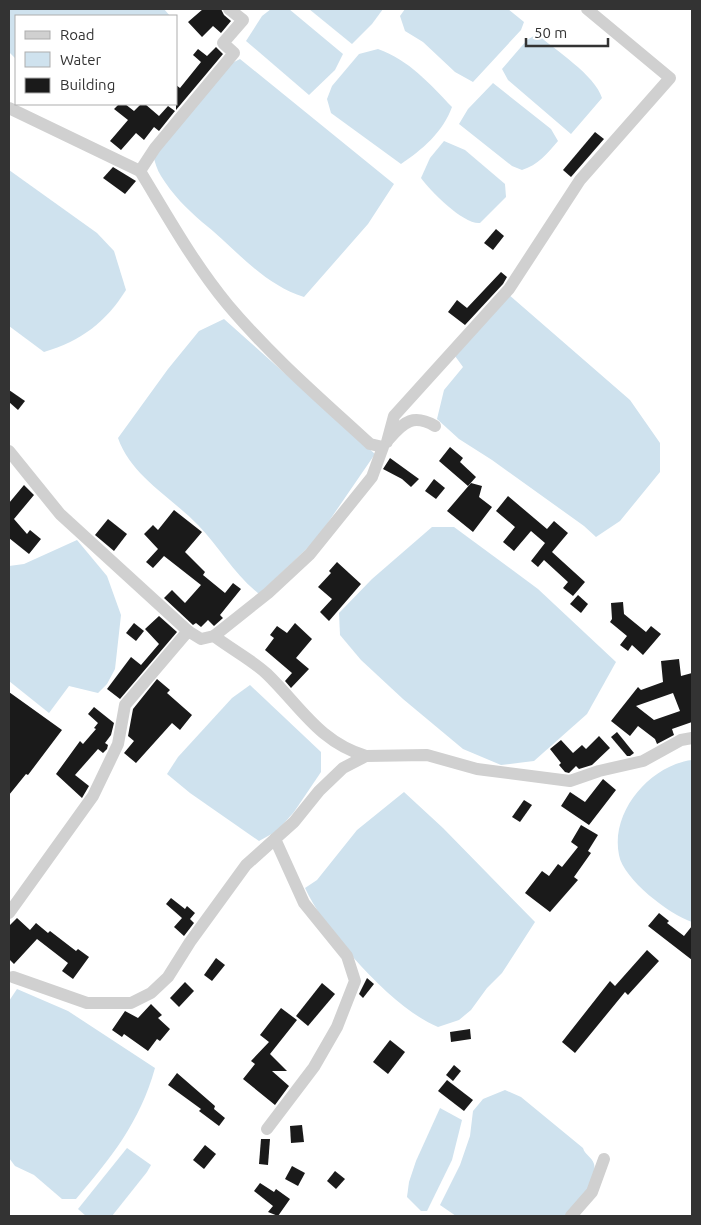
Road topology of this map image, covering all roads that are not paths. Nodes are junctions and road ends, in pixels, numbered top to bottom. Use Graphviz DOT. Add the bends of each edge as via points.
graph roads {
  1 [pos="229,9"];
  2 [pos="587,9"];
  3 [pos="9,108"];
  4 [pos="140,171"];
  5 [pos="435,426"];
  6 [pos="385,444"];
  7 [pos="9,451"];
  8 [pos="188,631"];
  9 [pos="214,636"];
  10 [pos="692,738"];
  11 [pos="366,756"];
  12 [pos="275,839"];
  13 [pos="9,913"];
  14 [pos="13,977"];
  15 [pos="267,1129"];
  16 [pos="604,1159"];
  17 [pos="571,1216"];
  1 -- 4 [label="street" via="242,20 223,43 234,53 172,126"];
  2 -- 6 [label="street" via="670,78 580,180 509,289 394,416"];
  3 -- 4 [label="street"];
  4 -- 6 [label="street" via="193,258 228,305 297,379 370,444"];
  5 -- 6 [label="street" via="422,418 410,420"];
  6 -- 9 [label="street" via="372,478 310,554"];
  7 -- 8 [label="street" via="60,514"];
  8 -- 9 [label="street" via="201,639"];
  8 -- 13 [label="street" via="125,705 118,744 93,796"];
  9 -- 11 [label="street" via="267,673 321,732 347,750"];
  10 -- 11 [label="street" via="681,740 643,761 570,780 477,768 427,755"];
  11 -- 12 [label="street" via="343,768"];
  12 -- 14 [label="street" via="246,865 168,977 151,993 131,1003 88,1003"];
  12 -- 15 [label="street" via="304,903 347,956 355,981 337,1028 314,1067"];
  16 -- 17 [label="street" via="592,1192"];
}
